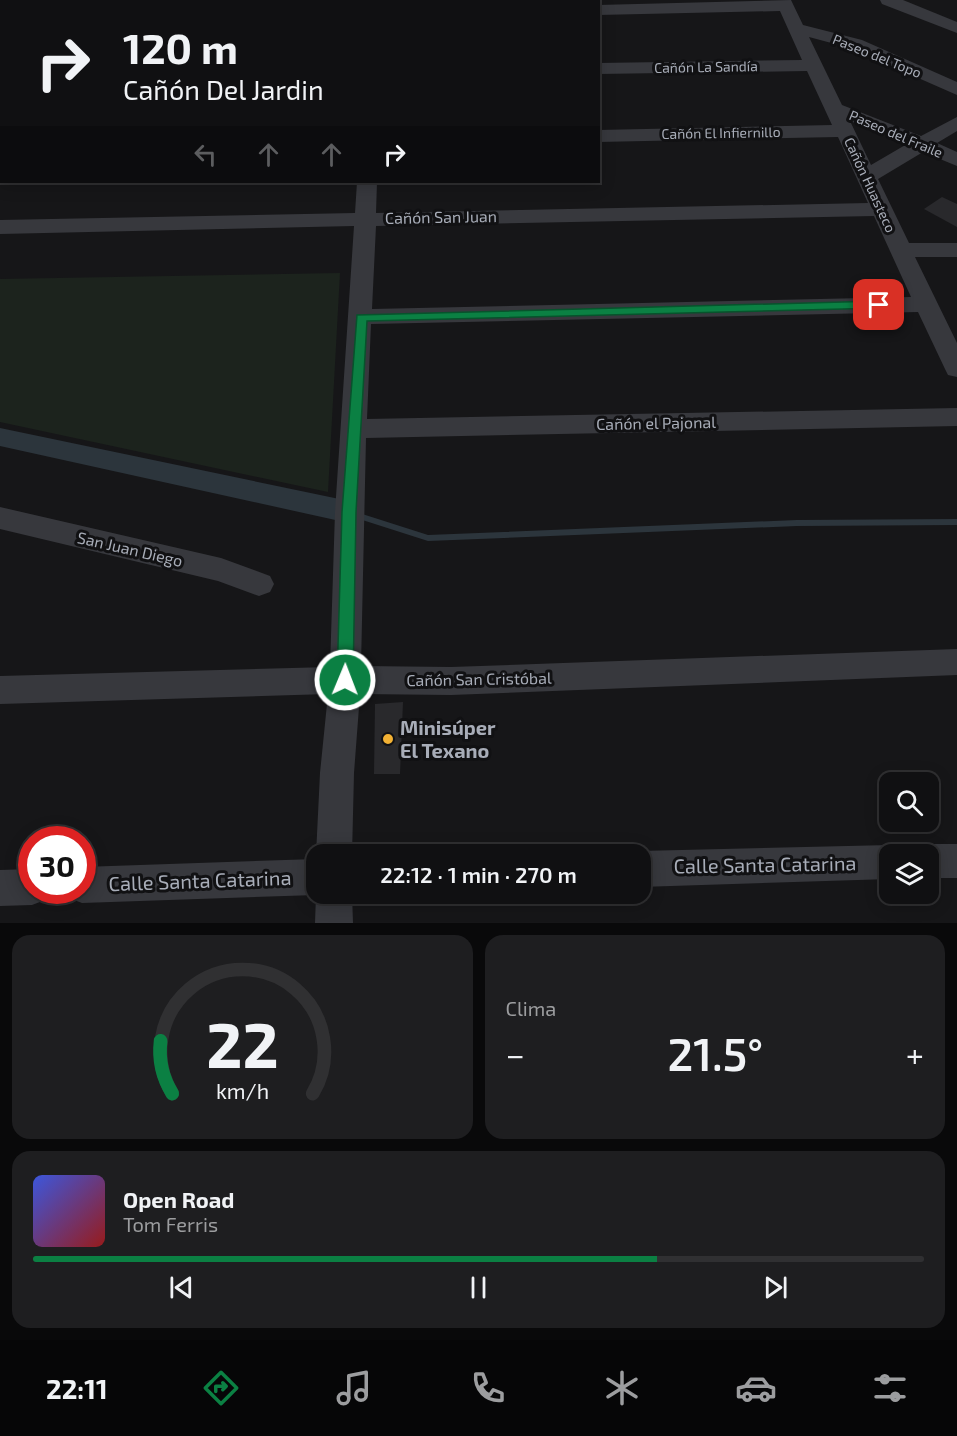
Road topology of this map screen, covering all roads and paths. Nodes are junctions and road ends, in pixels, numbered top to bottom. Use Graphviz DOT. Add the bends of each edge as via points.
graph roads {
  1 [pos="888,0"];
  2 [pos="784,3"];
  3 [pos="600,10"];
  4 [pos="796,28"];
  5 [pos="957,28"];
  6 [pos="813,65"];
  7 [pos="600,69"];
  8 [pos="957,89"];
  9 [pos="835,109"];
  10 [pos="957,123"];
  11 [pos="844,131"];
  12 [pos="600,136"];
  13 [pos="923,144"];
  14 [pos="957,160"];
  15 [pos="866,177"];
  16 [pos="367,183"];
  17 [pos="881,209"];
  18 [pos="364,219"];
  19 [pos="0,227"];
  20 [pos="901,250"];
  21 [pos="957,250"];
  22 [pos="926,304"];
  23 [pos="361,317"];
  24 [pos="957,369"];
  25 [pos="957,417"];
  26 [pos="354,429"];
  27 [pos="0,518"];
  28 [pos="259,584"];
  29 [pos="957,662"];
  30 [pos="345,680"];
  31 [pos="0,690"];
  32 [pos="334,844"];
  33 [pos="939,861"];
  34 [pos="957,861"];
  35 [pos="879,862"];
  36 [pos="651,868"];
  37 [pos="306,877"];
  38 [pos="96,885"];
  39 [pos="18,887"];
  40 [pos="0,888"];
  41 [pos="334,904"];
  42 [pos="334,923"];
  1 -- 5 [label="street"];
  2 -- 3 [label="street"];
  2 -- 4 [label="street, Cañón Huasteco"];
  4 -- 6 [label="street, Cañón Huasteco"];
  4 -- 8 [label="street, Paseo del Topo" via="856,44"];
  6 -- 7 [label="street, Cañón La Sandía"];
  6 -- 9 [label="street, Cañón Huasteco"];
  9 -- 11 [label="street, Cañón Huasteco"];
  9 -- 13 [label="street, Paseo del Fraile"];
  10 -- 13 [label="street"];
  11 -- 12 [label="street, Cañón El Infiernillo"];
  11 -- 15 [label="street, Cañón Huasteco"];
  13 -- 14 [label="street, Paseo del Fraile"];
  13 -- 15 [label="street"];
  15 -- 17 [label="street, Cañón Huasteco"];
  16 -- 18 [label="street"];
  17 -- 18 [label="street, Cañón San Juan"];
  17 -- 20 [label="street, Cañón Huasteco"];
  18 -- 19 [label="street, Cañón San Juan"];
  18 -- 23 [label="street"];
  20 -- 21 [label="street"];
  20 -- 22 [label="street, Cañón Huasteco"];
  22 -- 23 [label="street"];
  22 -- 24 [label="street, Cañón Huasteco"];
  23 -- 26 [label="street"];
  25 -- 26 [label="street, Cañón el Pajonal"];
  26 -- 30 [label="street"];
  27 -- 28 [label="street, San Juan Diego" via="221,570"];
  29 -- 30 [label="street, Cañón San Cristóbal" via="451,681"];
  30 -- 31 [label="street, Cañón San Cristóbal"];
  30 -- 32 [label="street"];
  33 -- 34 [label="street"];
  35 -- 36 [label="street, Calle Santa Catarina"];
  37 -- 38 [label="street, Calle Santa Catarina"];
  39 -- 40 [label="street"];
  41 -- 42 [label="street"];
}
